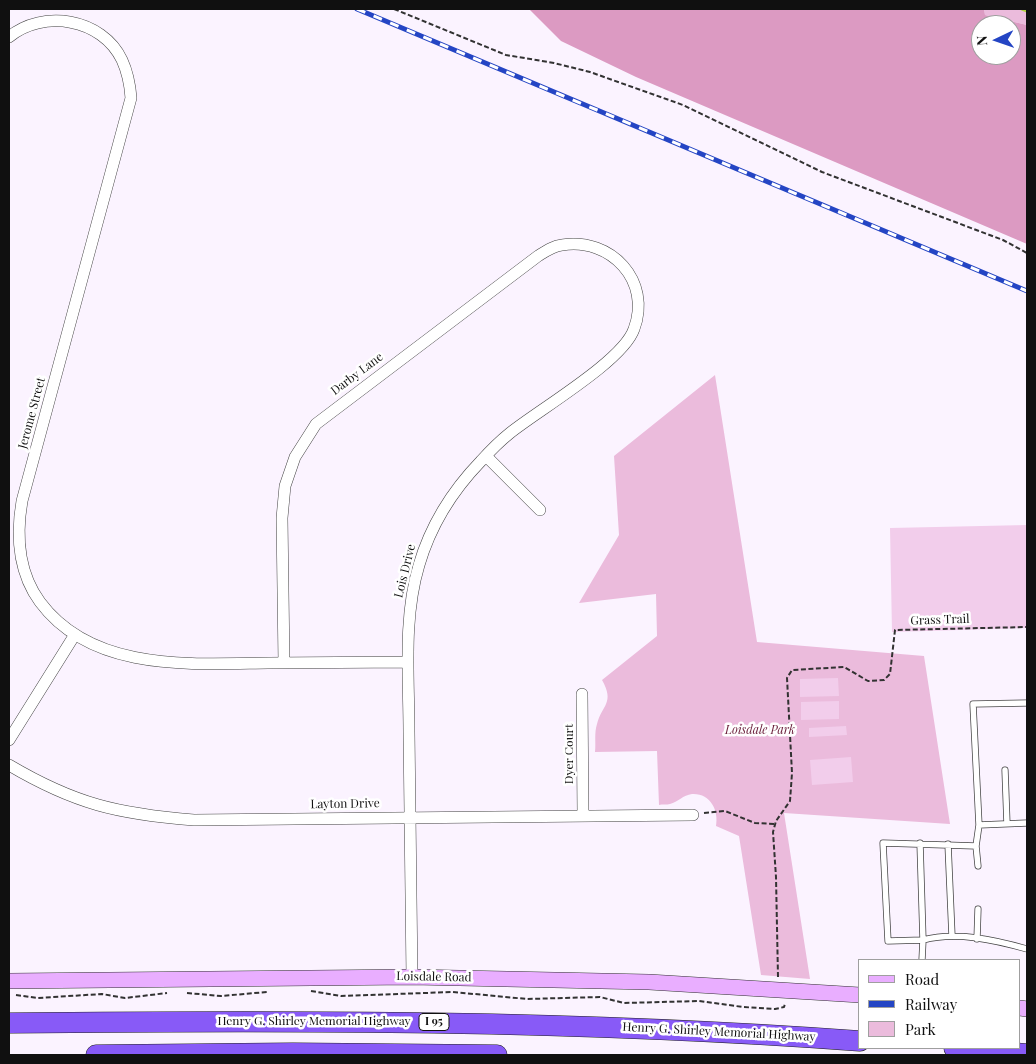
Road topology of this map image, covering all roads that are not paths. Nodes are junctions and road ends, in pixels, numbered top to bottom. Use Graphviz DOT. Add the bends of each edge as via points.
graph roads {
  1 [pos="9,37"];
  2 [pos="624,265"];
  3 [pos="486,456"];
  4 [pos="540,510"];
  5 [pos="74,636"];
  6 [pos="408,662"];
  7 [pos="284,663"];
  8 [pos="582,694"];
  9 [pos="1027,703"];
  10 [pos="9,740"];
  11 [pos="9,765"];
  12 [pos="1005,770"];
  13 [pos="693,814"];
  14 [pos="583,815"];
  15 [pos="410,817"];
  16 [pos="1027,823"];
  17 [pos="1007,824"];
  18 [pos="979,825"];
  19 [pos="920,843"];
  20 [pos="948,844"];
  21 [pos="976,846"];
  22 [pos="978,866"];
  23 [pos="978,909"];
  24 [pos="952,936"];
  25 [pos="977,939"];
  26 [pos="923,940"];
  27 [pos="1027,949"];
  28 [pos="922,959"];
  29 [pos="412,977"];
  30 [pos="12,988"];
  31 [pos="858,995"];
  32 [pos="9,1023"];
  33 [pos="858,1040"];
  34 [pos="966,1049"];
  35 [pos="1027,1054"];
  36 [pos="96,1055"];
  37 [pos="497,1055"];
  1 -- 5 [label="street, Jerome Street" via="35,23 54,20 76,23 93,30 115,48 129,78 130,105 22,501 18,532 22,565 36,596 49,614"];
  2 -- 3 [label="street, Lois Drive" via="635,283 639,309 636,326 628,341 612,358 510,433"];
  2 -- 7 [label="street, Darby Lane" via="610,253 586,244 552,248 530,261 316,424 295,457 285,486 282,518"];
  3 -- 4 [label="street"];
  3 -- 6 [label="street, Lois Drive" via="453,493 437,519 418,565 410,606"];
  5 -- 7 [label="street, Jerome Street" via="152,661"];
  5 -- 10 [label="street"];
  6 -- 7 [label="street, Jerome Street"];
  6 -- 15 [label="street, Lois Drive"];
  8 -- 14 [label="street, Dyer Court"];
  9 -- 18 [label="lane" via="973,704"];
  11 -- 15 [label="street, Layton Drive" via="67,796 142,816 194,820"];
  12 -- 17 [label="lane"];
  13 -- 14 [label="street, Layton Drive"];
  14 -- 15 [label="street, Layton Drive"];
  15 -- 29 [label="street, Lois Drive"];
  16 -- 17 [label="lane"];
  17 -- 18 [label="lane"];
  18 -- 21 [label="lane"];
  19 -- 20 [label="lane"];
  19 -- 26 [label="lane"];
  19 -- 26 [label="lane" via="883,843 888,941"];
  20 -- 21 [label="lane"];
  20 -- 24 [label="lane"];
  21 -- 22 [label="lane"];
  23 -- 25 [label="lane"];
  24 -- 25 [label="lane"];
  24 -- 26 [label="lane"];
  25 -- 27 [label="lane"];
  26 -- 28 [label="lane"];
  29 -- 30 [label="main road, Loisdale Road"];
  29 -- 31 [label="main road, Loisdale Road" via="649,982"];
  32 -- 33 [label="highway, Henry G. Shirley Memorial Highway / I 95" via="478,1022"];
  34 -- 35 [label="highway"];
  36 -- 37 [label="highway"];
}
